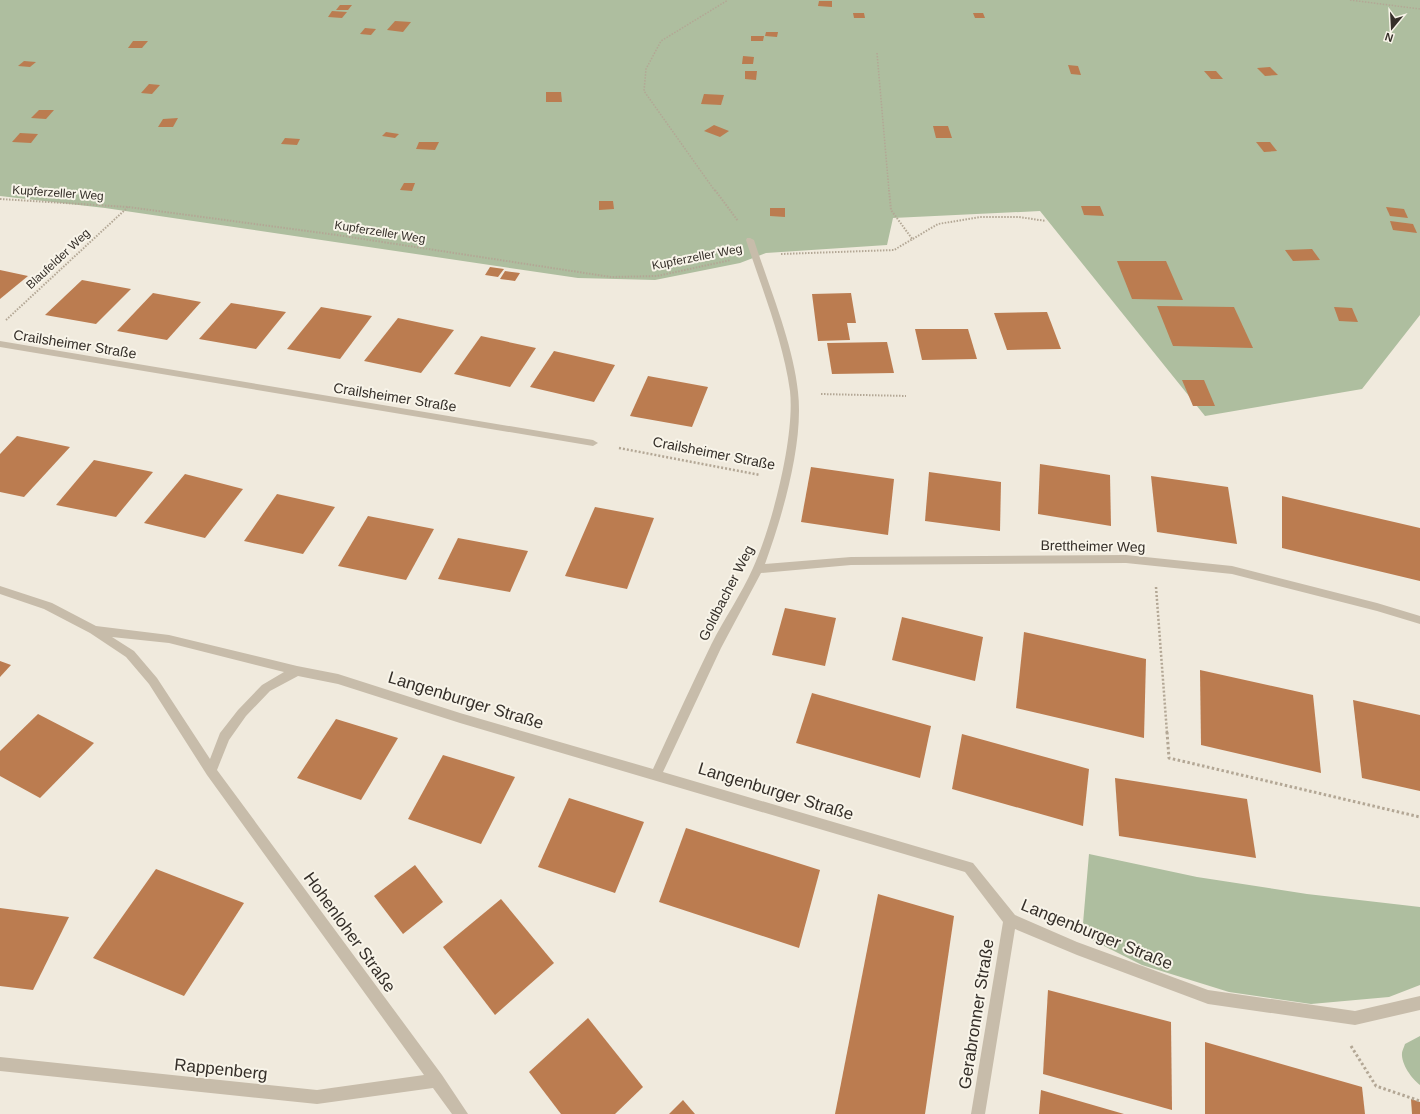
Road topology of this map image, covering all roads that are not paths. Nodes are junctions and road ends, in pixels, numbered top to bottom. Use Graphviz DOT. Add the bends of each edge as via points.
graph roads {
  1 [pos="750,240"];
  2 [pos="0,344"];
  3 [pos="593,442"];
  4 [pos="758,569"];
  5 [pos="0,590"];
  6 [pos="1420,620"];
  7 [pos="94,630"];
  8 [pos="297,671"];
  9 [pos="210,771"];
  10 [pos="656,774"];
  11 [pos="1010,920"];
  12 [pos="1420,1003"];
  13 [pos="0,1064"];
  14 [pos="437,1080"];
  15 [pos="461,1114"];
  16 [pos="978,1114"];
  1 -- 4 [label="street, Goldbacher Weg" via="784,343 794,392 794,427 785,479 771,534"];
  2 -- 3 [label="street, Crailsheimer Straße"];
  4 -- 6 [label="street, Brettheimer Weg" via="851,560 1155,561 1232,570"];
  4 -- 10 [label="street, Goldbacher Weg" via="716,646"];
  5 -- 7 [label="street, Hohenloher Straße" via="48,606"];
  7 -- 8 [label="street, Langenburger Straße" via="169,639"];
  7 -- 9 [label="street, Hohenloher Straße" via="130,654 153,681"];
  8 -- 9 [label="street" via="266,688 242,713 224,737"];
  8 -- 10 [label="street, Langenburger Straße" via="338,679 460,718"];
  9 -- 14 [label="street, Hohenloher Straße"];
  10 -- 11 [label="street, Langenburger Straße" via="969,867"];
  11 -- 12 [label="street, Langenburger Straße" via="1208,997 1355,1018"];
  11 -- 16 [label="street, Gerabronner Straße"];
  13 -- 14 [label="street, Rappenberg" via="317,1097"];
  14 -- 15 [label="street, Hohenloher Straße"];
}
